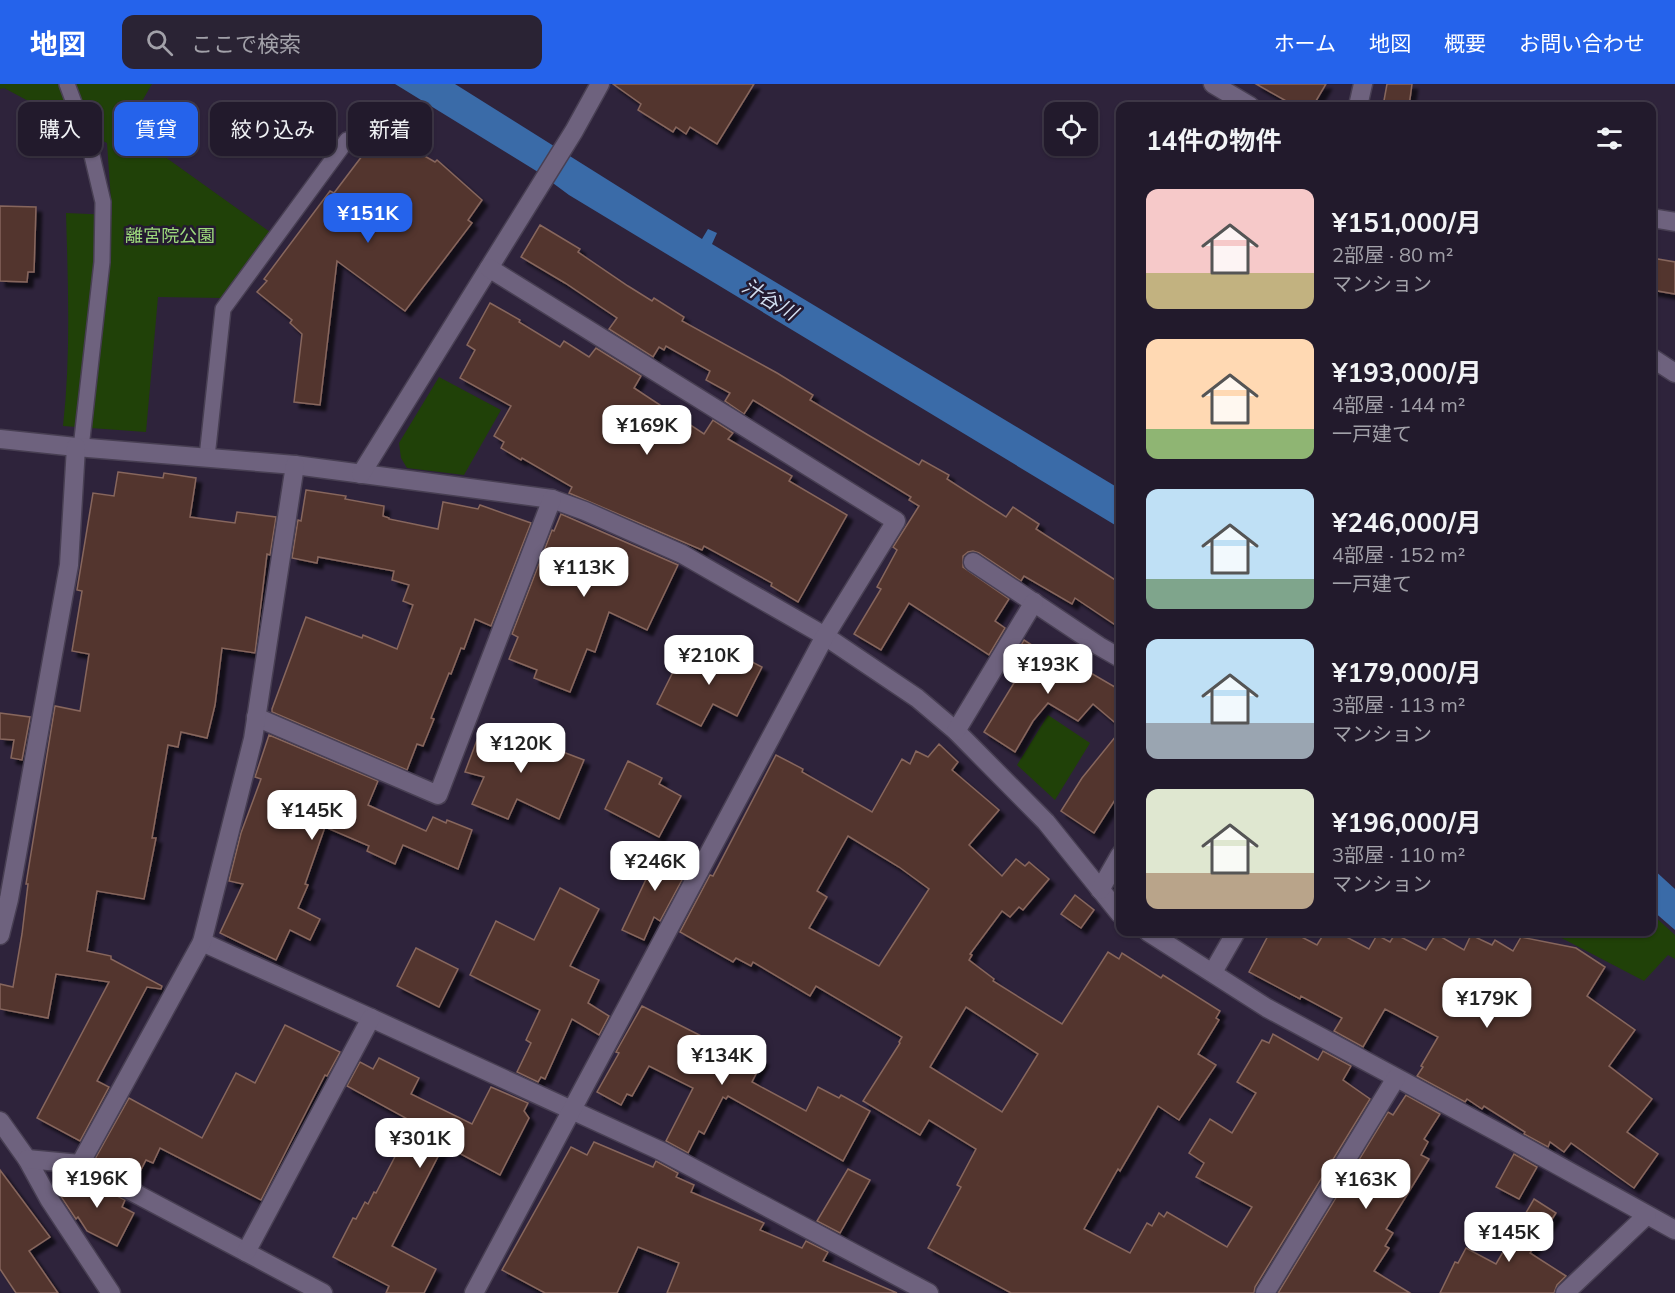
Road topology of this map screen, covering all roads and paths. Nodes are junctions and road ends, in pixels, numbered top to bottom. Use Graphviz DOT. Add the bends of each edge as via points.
graph roads {
  1 [pos="67,84"];
  2 [pos="600,84"];
  3 [pos="1213,84"];
  4 [pos="1363,84"];
  5 [pos="1243,102"];
  6 [pos="1360,102"];
  7 [pos="347,140"];
  8 [pos="1656,219"];
  9 [pos="1675,222"];
  10 [pos="489,268"];
  11 [pos="1656,360"];
  12 [pos="1675,372"];
  13 [pos="0,439"];
  14 [pos="79,448"];
  15 [pos="207,457"];
  16 [pos="295,465"];
  17 [pos="361,474"];
  18 [pos="552,499"];
  19 [pos="974,562"];
  20 [pos="1034,602"];
  21 [pos="825,636"];
  22 [pos="1116,656"];
  23 [pos="256,717"];
  24 [pos="956,731"];
  25 [pos="1116,862"];
  26 [pos="1100,890"];
  27 [pos="1116,909"];
  28 [pos="0,935"];
  29 [pos="1154,936"];
  30 [pos="1234,936"];
  31 [pos="202,942"];
  32 [pos="1213,972"];
  33 [pos="372,1017"];
  34 [pos="1396,1078"];
  35 [pos="571,1110"];
  36 [pos="0,1121"];
  37 [pos="27,1159"];
  38 [pos="80,1164"];
  39 [pos="1647,1215"];
  40 [pos="1675,1230"];
  41 [pos="246,1252"];
  42 [pos="895,1285"];
  43 [pos="111,1293"];
  44 [pos="323,1293"];
  45 [pos="474,1293"];
  46 [pos="929,1293"];
  47 [pos="1265,1293"];
  48 [pos="1565,1293"];
  1 -- 14 [label="lane" via="89,143 103,202 102,262"];
  2 -- 10 [label="street"];
  3 -- 5 [label="street"];
  4 -- 6 [label="street"];
  7 -- 15 [label="lane" via="223,309"];
  8 -- 9 [label="street"];
  10 -- 17 [label="street"];
  10 -- 21 [label="street" via="896,521"];
  11 -- 12 [label="street"];
  13 -- 14 [label="street"];
  14 -- 15 [label="street"];
  14 -- 28 [label="street" via="69,565"];
  15 -- 16 [label="street"];
  16 -- 17 [label="street"];
  16 -- 23 [label="street"];
  17 -- 18 [label="street"];
  18 -- 21 [label="street" via="682,554"];
  18 -- 23 [label="street" via="438,795"];
  19 -- 20 [label="street"];
  20 -- 22 [label="street"];
  20 -- 24 [label="street"];
  21 -- 24 [label="street" via="917,699"];
  21 -- 35 [label="street"];
  23 -- 31 [label="street"];
  24 -- 26 [label="street" via="1046,822"];
  25 -- 26 [label="street"];
  26 -- 27 [label="street"];
  29 -- 32 [label="street"];
  30 -- 32 [label="street"];
  31 -- 33 [label="street"];
  31 -- 38 [label="street"];
  32 -- 34 [label="street" via="1267,1008"];
  33 -- 35 [label="street"];
  33 -- 41 [label="street"];
  34 -- 39 [label="street"];
  34 -- 47 [label="street"];
  35 -- 42 [label="street" via="661,1151"];
  35 -- 45 [label="street"];
  36 -- 37 [label="street"];
  37 -- 38 [label="street"];
  37 -- 43 [label="street"];
  38 -- 41 [label="street"];
  39 -- 40 [label="street"];
  39 -- 48 [label="street"];
  41 -- 44 [label="street"];
  42 -- 46 [label="street"];
}
